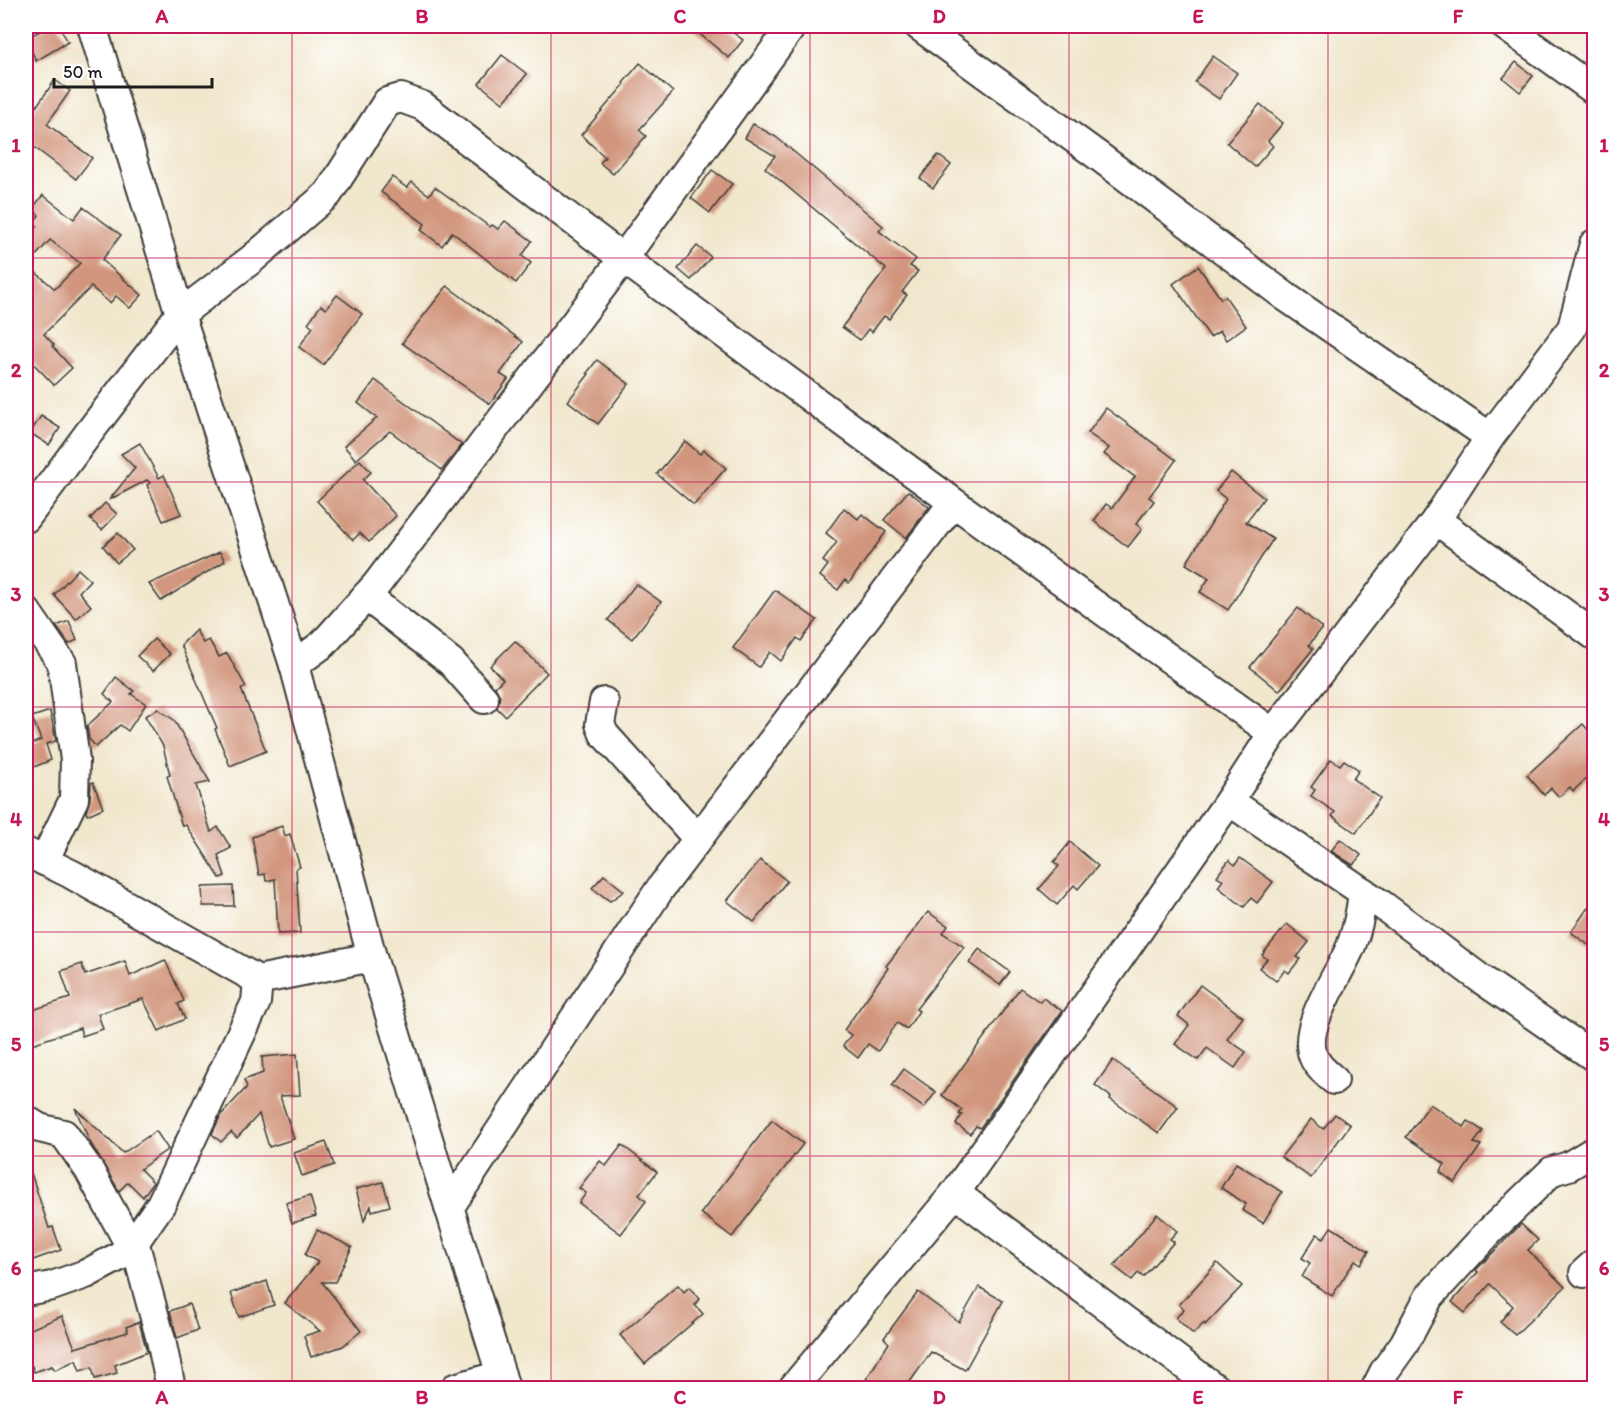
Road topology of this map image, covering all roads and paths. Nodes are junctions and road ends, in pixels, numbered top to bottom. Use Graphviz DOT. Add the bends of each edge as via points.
graph roads {
  1 [pos="92,26"];
  2 [pos="792,26"];
  3 [pos="919,26"];
  4 [pos="1505,26"];
  5 [pos="1594,90"];
  6 [pos="1594,244"];
  7 [pos="623,259"];
  8 [pos="180,314"];
  9 [pos="1490,436"];
  10 [pos="953,503"];
  11 [pos="26,518"];
  12 [pos="1436,520"];
  13 [pos="366,596"];
  14 [pos="26,611"];
  15 [pos="1594,635"];
  16 [pos="294,665"];
  17 [pos="484,699"];
  18 [pos="604,702"];
  19 [pos="1274,733"];
  20 [pos="1229,801"];
  21 [pos="698,839"];
  22 [pos="34,856"];
  23 [pos="1363,892"];
  24 [pos="372,957"];
  25 [pos="258,980"];
  26 [pos="1594,1057"];
  27 [pos="1334,1080"];
  28 [pos="26,1120"];
  29 [pos="1594,1151"];
  30 [pos="955,1193"];
  31 [pos="449,1208"];
  32 [pos="133,1244"];
  33 [pos="26,1291"];
  34 [pos="503,1382"];
  35 [pos="171,1389"];
  36 [pos="455,1389"];
  37 [pos="793,1389"];
  38 [pos="1215,1389"];
  39 [pos="1376,1389"];
  1 -- 8 [label="street"];
  2 -- 7 [label="street"];
  3 -- 9 [label="street" via="1286,297"];
  4 -- 5 [label="street"];
  6 -- 9 [label="street" via="1572,328"];
  7 -- 8 [label="street" via="423,106 401,98 387,102 328,194"];
  7 -- 10 [label="street"];
  7 -- 13 [label="street"];
  8 -- 11 [label="street"];
  8 -- 16 [label="street"];
  9 -- 12 [label="street"];
  10 -- 19 [label="street"];
  10 -- 21 [label="street"];
  12 -- 15 [label="street"];
  12 -- 19 [label="street"];
  13 -- 16 [label="street" via="323,644"];
  13 -- 17 [label="street" via="451,662"];
  14 -- 22 [label="street" via="62,663 75,760 74,799"];
  16 -- 24 [label="street"];
  18 -- 21 [label="street" via="600,724 604,734"];
  19 -- 20 [label="street"];
  20 -- 23 [label="street"];
  20 -- 30 [label="street"];
  21 -- 31 [label="street" via="660,889"];
  22 -- 25 [label="street"];
  23 -- 26 [label="street"];
  23 -- 27 [label="street" via="1360,921 1312,1028 1311,1051 1319,1067"];
  24 -- 25 [label="street"];
  24 -- 31 [label="street"];
  25 -- 32 [label="street" via="256,1002 161,1204"];
  28 -- 32 [label="street" via="39,1128 64,1134"];
  29 -- 39 [label="street" via="1552,1171 1429,1297"];
  30 -- 37 [label="street"];
  30 -- 38 [label="street"];
  31 -- 34 [label="street"];
  32 -- 33 [label="street" via="86,1274"];
  32 -- 35 [label="street"];
  34 -- 36 [label="street"];
}
